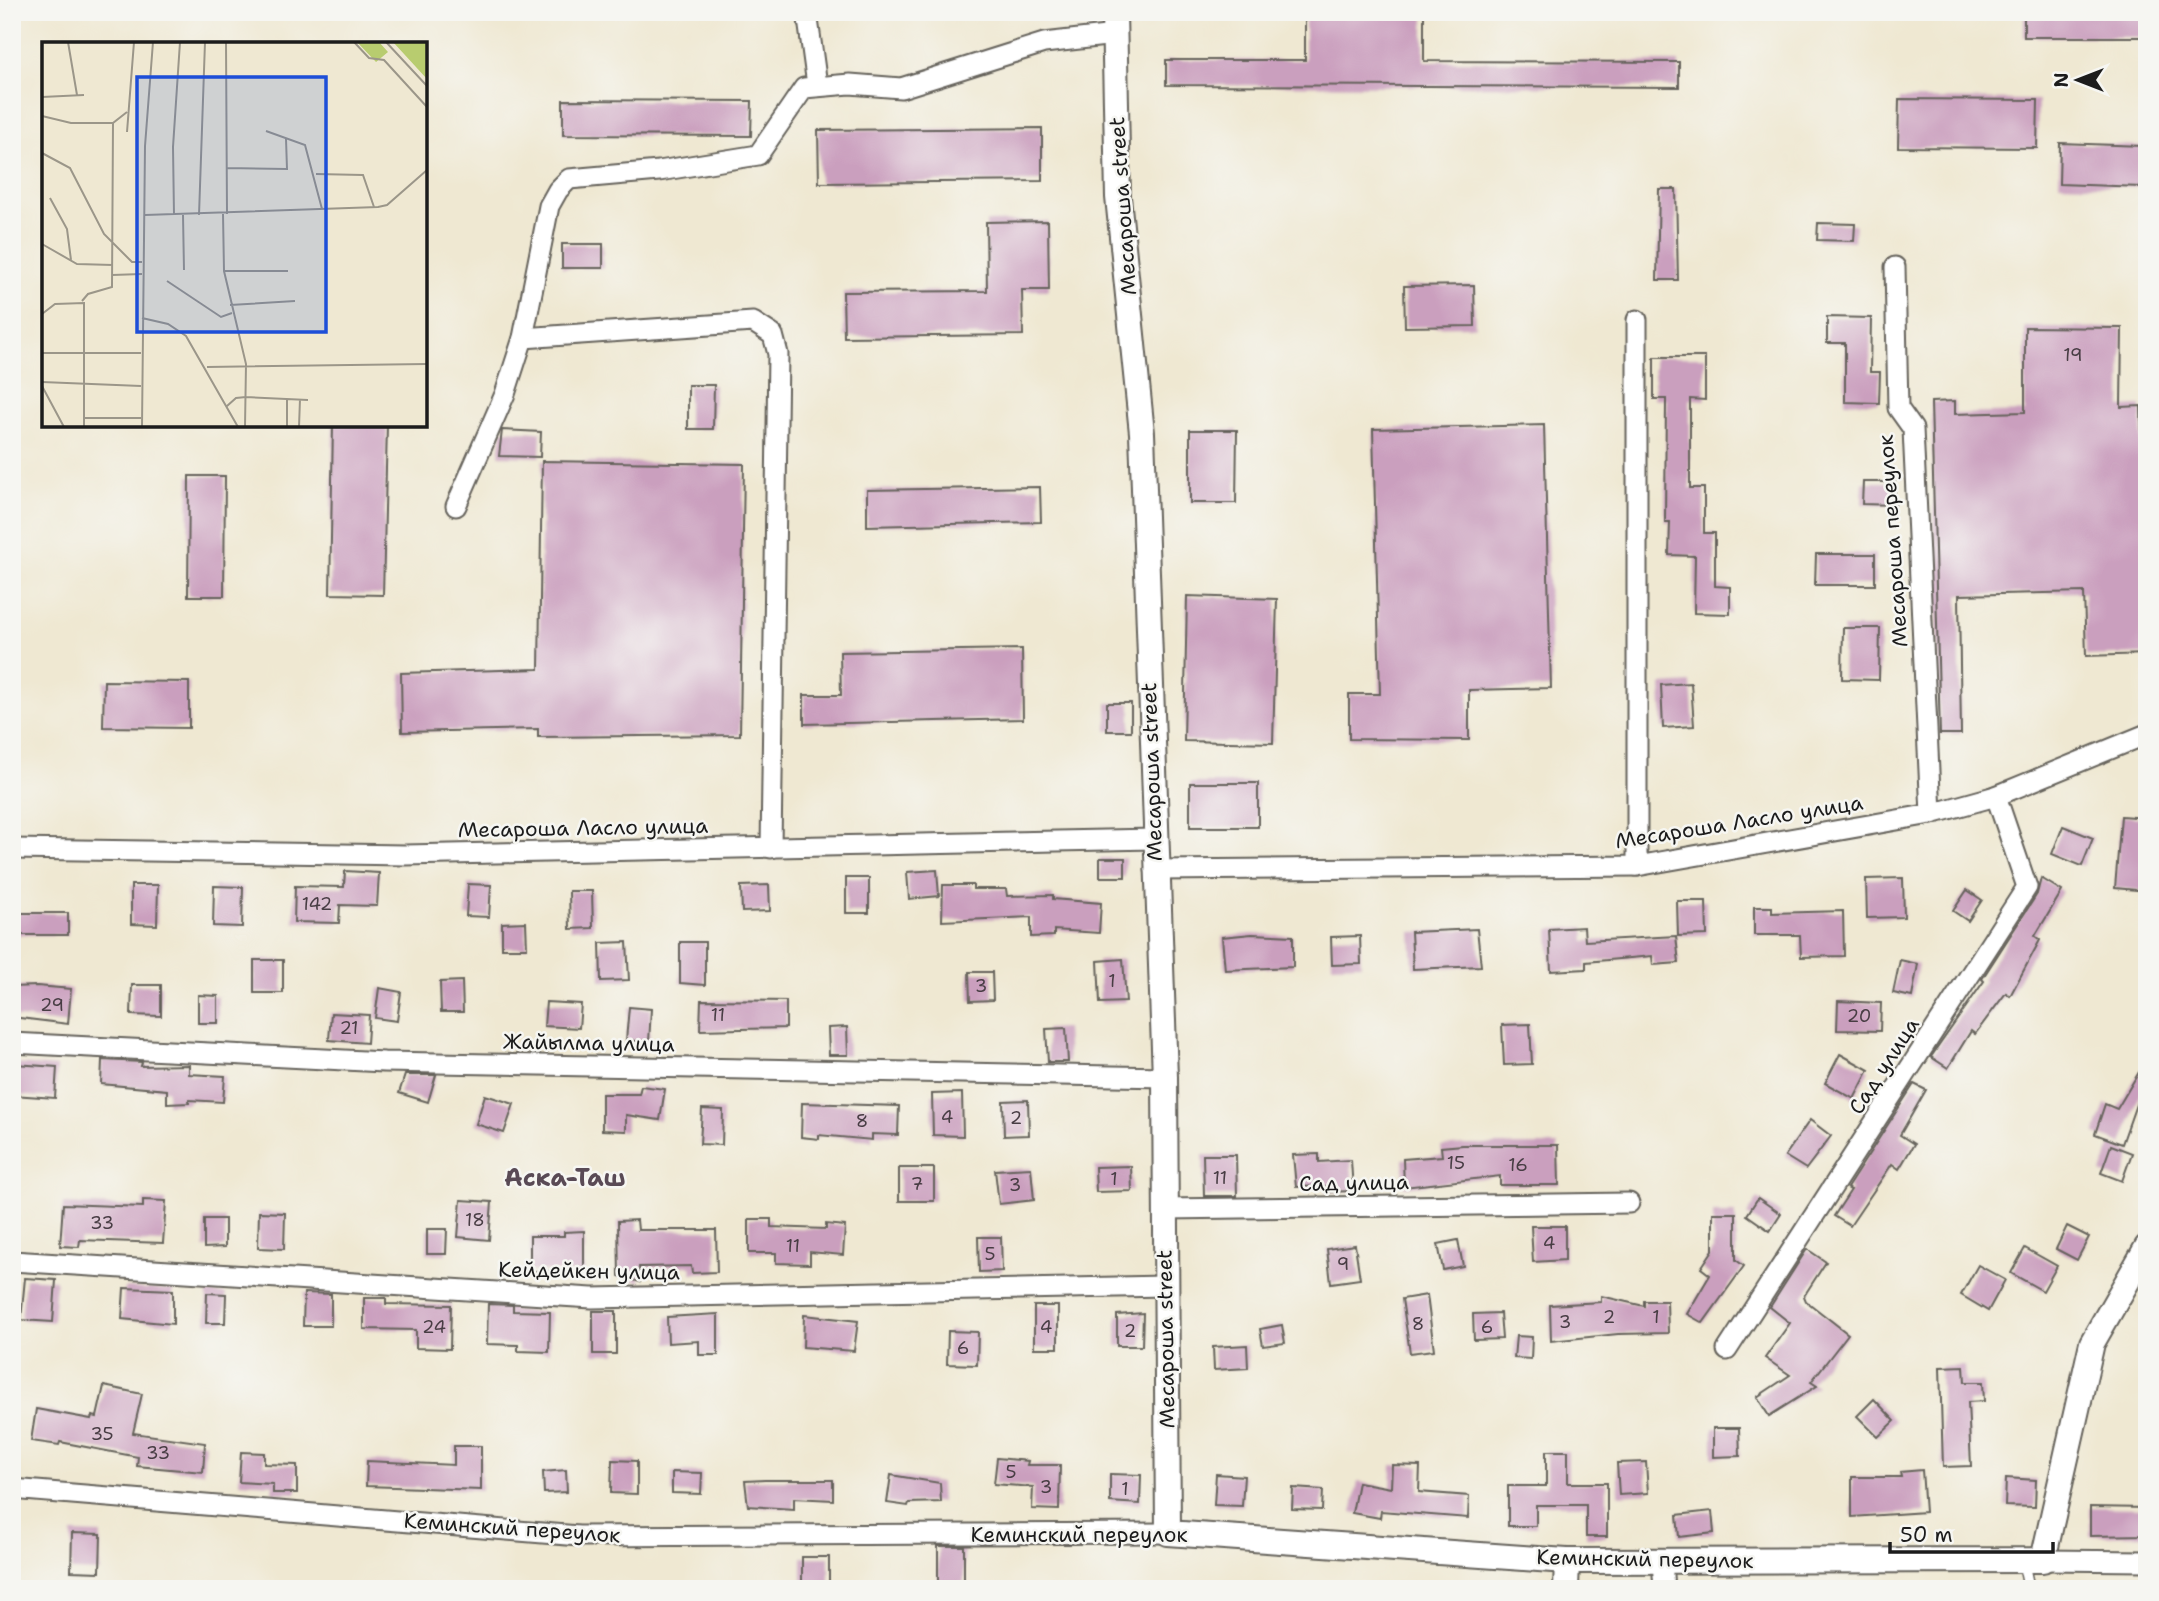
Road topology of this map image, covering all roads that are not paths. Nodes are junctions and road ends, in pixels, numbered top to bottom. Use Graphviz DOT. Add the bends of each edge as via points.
graph roads {
  1 [pos="807,12"];
  2 [pos="1114,24"];
  3 [pos="817,85"];
  4 [pos="1895,267"];
  5 [pos="1637,320"];
  6 [pos="523,338"];
  7 [pos="456,506"];
  8 [pos="2147,734"];
  9 [pos="1996,796"];
  10 [pos="1931,814"];
  11 [pos="1154,839"];
  12 [pos="771,848"];
  13 [pos="12,849"];
  14 [pos="1637,866"];
  15 [pos="1155,870"];
  16 [pos="12,1043"];
  17 [pos="1165,1077"];
  18 [pos="1629,1202"];
  19 [pos="1164,1209"];
  20 [pos="2147,1247"];
  21 [pos="12,1261"];
  22 [pos="1165,1286"];
  23 [pos="1727,1350"];
  24 [pos="12,1489"];
  25 [pos="1168,1533"];
  26 [pos="2033,1560"];
  27 [pos="1567,1561"];
  28 [pos="1662,1561"];
  29 [pos="2147,1561"];
  30 [pos="1566,1589"];
  31 [pos="1664,1589"];
  32 [pos="2029,1589"];
  1 -- 3 [label="street"];
  2 -- 3 [label="street" via="901,88"];
  2 -- 11 [label="street, Месароша street" via="1118,197 1142,433"];
  3 -- 6 [label="street" via="804,88 792,101 773,138 758,155 569,179 549,206"];
  4 -- 10 [label="street, Месароша переулок" via="1898,408 1913,429"];
  5 -- 14 [label="street"];
  6 -- 7 [label="street" via="505,394"];
  6 -- 12 [label="street" via="753,322 774,335 778,354"];
  8 -- 9 [label="street, Месароша Ласло улица"];
  9 -- 10 [label="street, Месароша Ласло улица"];
  9 -- 23 [label="street, Сад улица" via="2027,887"];
  10 -- 14 [label="street, Месароша Ласло улица"];
  11 -- 12 [label="street, Месароша Ласло улица"];
  11 -- 15 [label="street, Месароша street"];
  12 -- 13 [label="street, Месароша Ласло улица" via="405,855"];
  14 -- 15 [label="street, Месароша Ласло улица"];
  15 -- 17 [label="street, Месароша street"];
  16 -- 17 [label="street, Жайылма улица" via="384,1062"];
  17 -- 19 [label="street, Месароша street"];
  18 -- 19 [label="street, Сад улица"];
  19 -- 22 [label="street, Месароша street"];
  20 -- 26 [label="street" via="2092,1343"];
  21 -- 22 [label="street, Кейдейкен улица" via="592,1298"];
  22 -- 25 [label="street, Месароша street"];
  24 -- 25 [label="street, Кеминский переулок" via="579,1535"];
  25 -- 27 [label="street, Кеминский переулок"];
  26 -- 28 [label="street, Кеминский переулок"];
  26 -- 29 [label="street, Кеминский переулок"];
  26 -- 32 [label="lane"];
  27 -- 28 [label="street, Кеминский переулок"];
  27 -- 30 [label="street"];
  28 -- 31 [label="street"];
}
